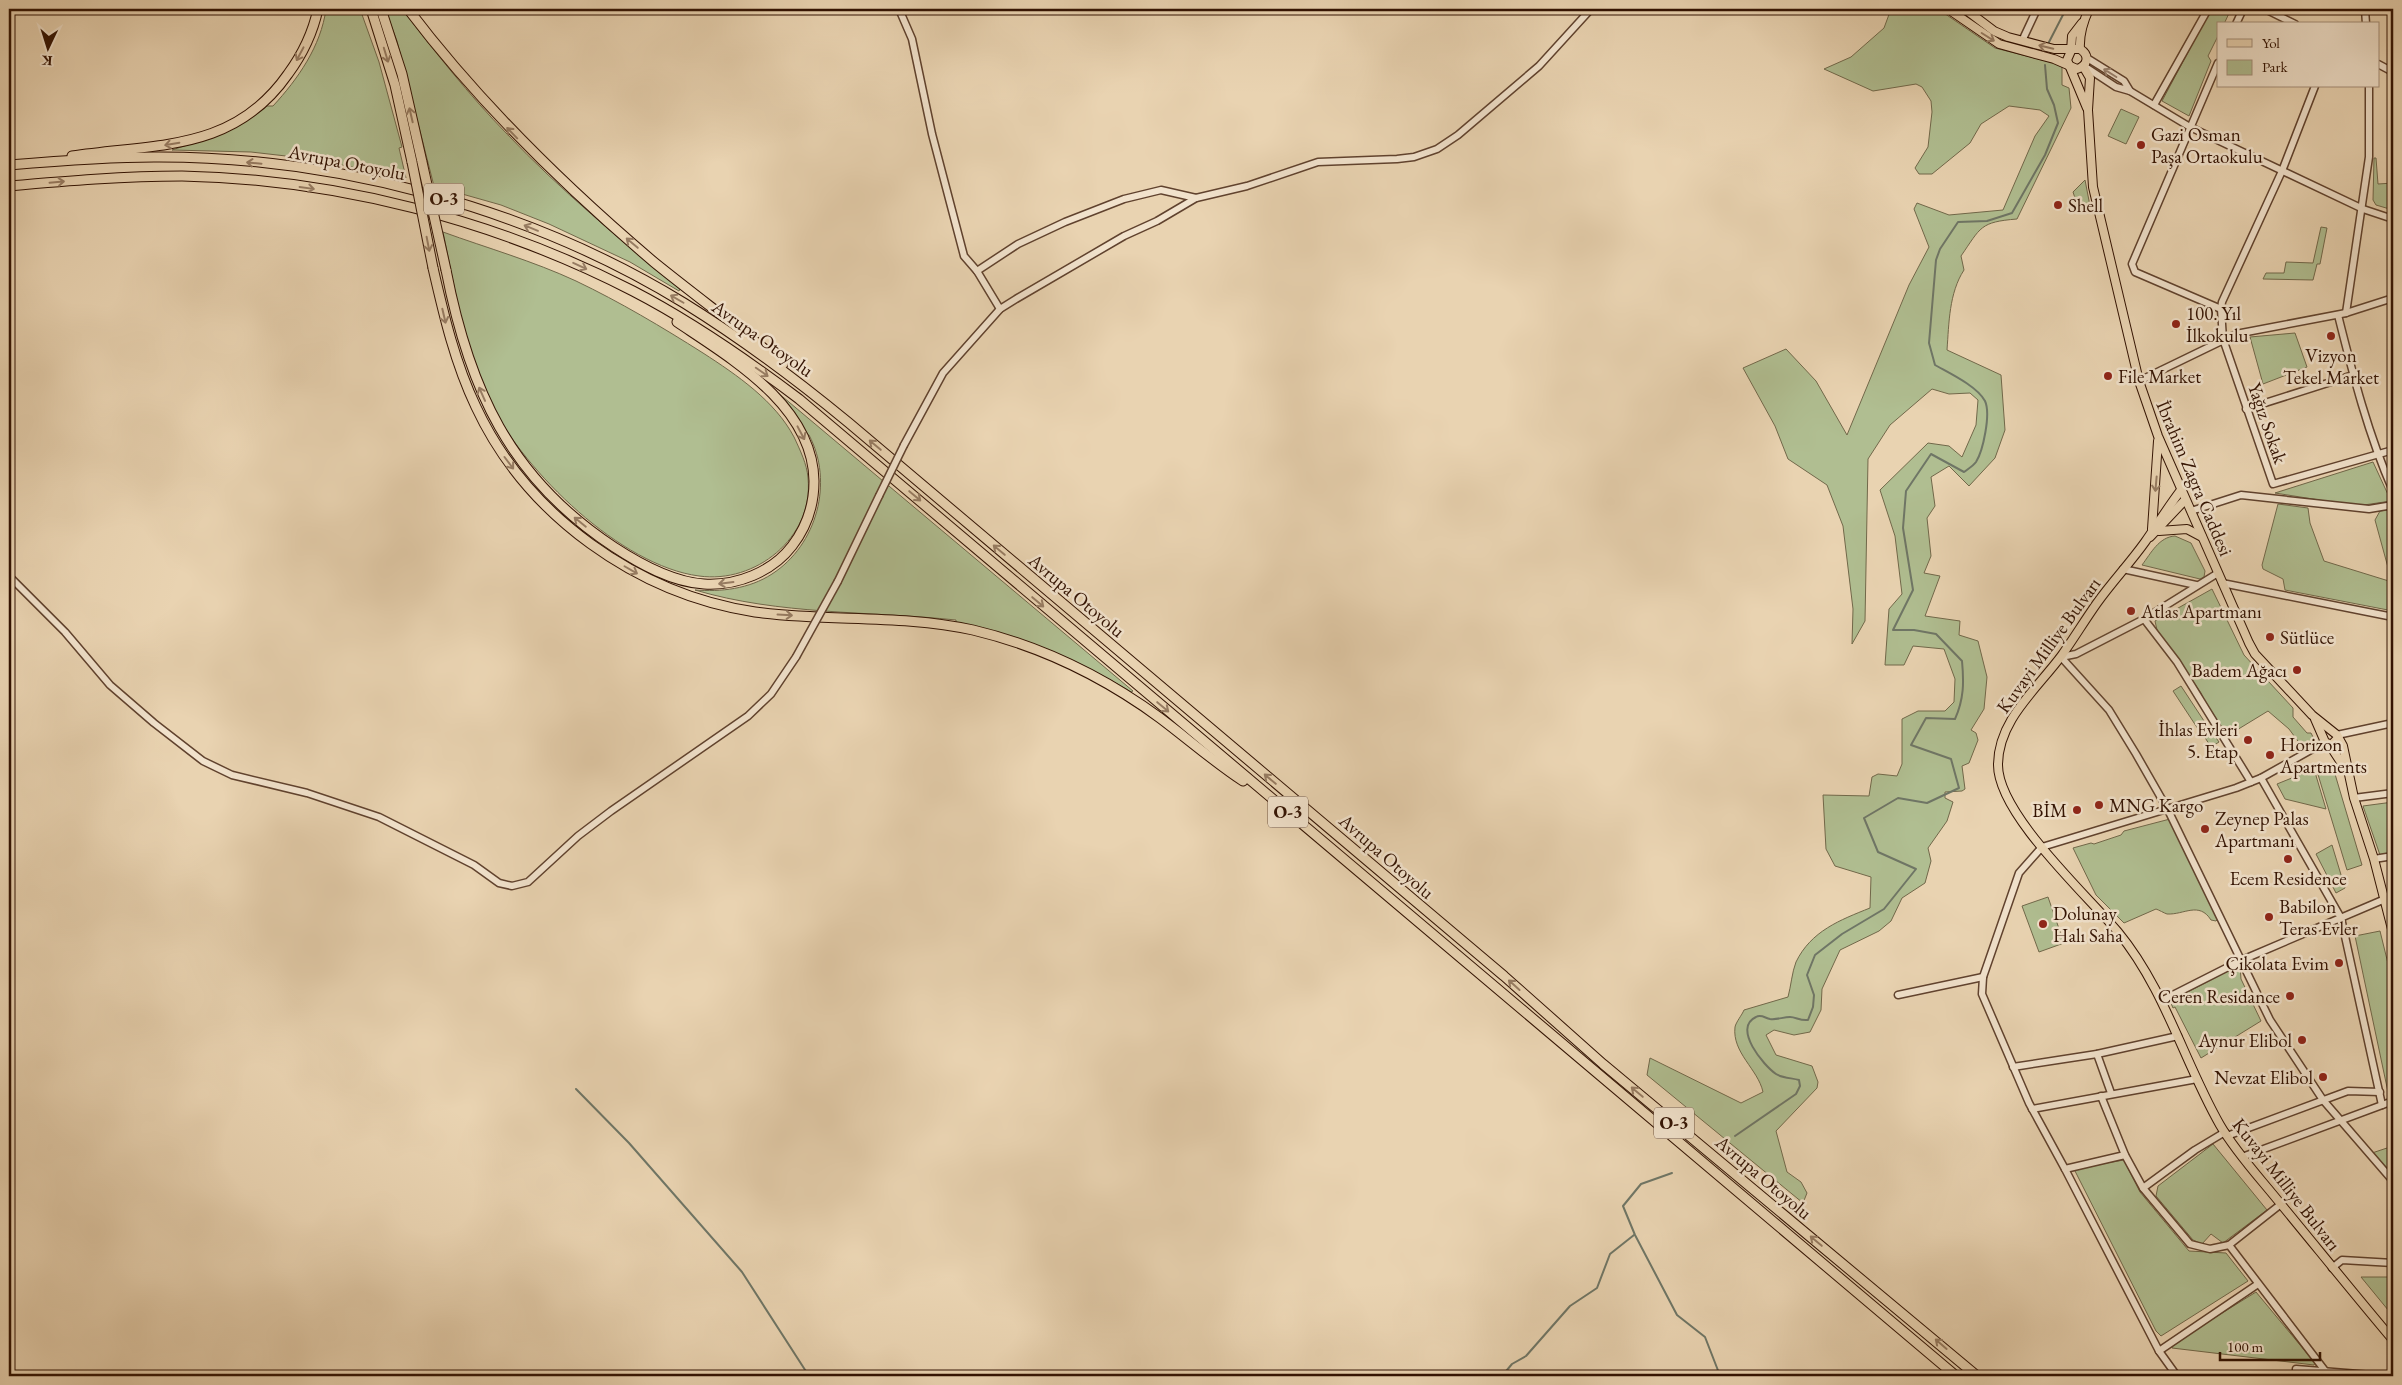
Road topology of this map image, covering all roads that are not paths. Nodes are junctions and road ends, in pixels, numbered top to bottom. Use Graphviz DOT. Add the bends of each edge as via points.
graph roads {
  1 [pos="318,9"];
  2 [pos="371,9"];
  3 [pos="381,9"];
  4 [pos="408,9"];
  5 [pos="899,9"];
  6 [pos="1591,9"];
  7 [pos="1948,9"];
  8 [pos="1965,9"];
  9 [pos="2037,9"];
  10 [pos="2089,9"];
  11 [pos="2208,9"];
  12 [pos="2243,9"];
  13 [pos="2265,9"];
  14 [pos="2365,9"];
  15 [pos="2083,22"];
  16 [pos="2237,22"];
  17 [pos="2291,22"];
  18 [pos="2366,22"];
  19 [pos="2022,41"];
  20 [pos="2080,49"];
  21 [pos="2071,50"];
  22 [pos="2086,58"];
  23 [pos="2069,65"];
  24 [pos="2380,65"];
  25 [pos="2084,66"];
  26 [pos="2217,66"];
  27 [pos="2393,72"];
  28 [pos="2314,88"];
  29 [pos="2369,88"];
  30 [pos="2130,91"];
  31 [pos="2154,105"];
  32 [pos="2088,110"];
  33 [pos="2190,127"];
  34 [pos="22,164"];
  35 [pos="9,165"];
  36 [pos="2282,171"];
  37 [pos="9,186"];
  38 [pos="1196,198"];
  39 [pos="2363,209"];
  40 [pos="2393,219"];
  41 [pos="977,271"];
  42 [pos="600,275"];
  43 [pos="2393,298"];
  44 [pos="1000,309"];
  45 [pos="2221,309"];
  46 [pos="2346,313"];
  47 [pos="2338,315"];
  48 [pos="2224,339"];
  49 [pos="2353,375"];
  50 [pos="2139,381"];
  51 [pos="818,397"];
  52 [pos="2246,409"];
  53 [pos="2158,436"];
  54 [pos="2393,450"];
  55 [pos="2378,455"];
  56 [pos="2181,490"];
  57 [pos="2393,491"];
  58 [pos="2185,500"];
  59 [pos="2393,505"];
  60 [pos="2191,511"];
  61 [pos="2155,531"];
  62 [pos="2202,537"];
  63 [pos="2124,568"];
  64 [pos="2218,573"];
  65 [pos="9,576"];
  66 [pos="2222,583"];
  67 [pos="2196,585"];
  68 [pos="2393,617"];
  69 [pos="2144,619"];
  70 [pos="2061,657"];
  71 [pos="2312,715"];
  72 [pos="2393,723"];
  73 [pos="2336,735"];
  74 [pos="2326,741"];
  75 [pos="2348,774"];
  76 [pos="2261,778"];
  77 [pos="2250,782"];
  78 [pos="2393,793"];
  79 [pos="1272,798"];
  80 [pos="2354,798"];
  81 [pos="2168,810"];
  82 [pos="2042,848"];
  83 [pos="2393,856"];
  84 [pos="2374,859"];
  85 [pos="2389,898"];
  86 [pos="2341,918"];
  87 [pos="2393,933"];
  88 [pos="2242,960"];
  89 [pos="1983,977"];
  90 [pos="1898,995"];
  91 [pos="2161,1000"];
  92 [pos="2178,1036"];
  93 [pos="2096,1054"];
  94 [pos="2014,1068"];
  95 [pos="2197,1079"];
  96 [pos="2380,1092"];
  97 [pos="2111,1093"];
  98 [pos="2100,1096"];
  99 [pos="2323,1100"];
  100 [pos="2393,1101"];
  101 [pos="2382,1105"];
  102 [pos="2032,1109"];
  103 [pos="2340,1119"];
  104 [pos="2226,1134"];
  105 [pos="2124,1155"];
  106 [pos="2242,1157"];
  107 [pos="2065,1169"];
  108 [pos="2393,1181"];
  109 [pos="2143,1188"];
  110 [pos="2281,1204"];
  111 [pos="2230,1245"];
  112 [pos="2393,1263"];
  113 [pos="2332,1268"];
  114 [pos="2258,1284"];
  115 [pos="2393,1340"];
  116 [pos="2160,1351"];
  117 [pos="2326,1372"];
  118 [pos="2345,1375"];
  119 [pos="1956,1376"];
  120 [pos="1977,1376"];
  121 [pos="2177,1376"];
  122 [pos="2296,1376"];
  123 [pos="2384,1376"];
  1 -- 34 [label="highway, one-way" via="307,41 285,79 266,100 229,126 173,145"];
  2 -- 79 [label="highway, one-way, bridge" via="395,85 454,353 475,407 493,440 516,473 555,514 617,562 672,589 732,608 774,614 940,624 973,630 1039,651 1090,674 1132,699 1236,776"];
  42 -- 3 [label="highway, one-way, bridge" via="671,318 748,372 776,399 806,442 813,472 810,510 801,534 787,553 760,572 722,584 695,583 637,561 605,541 554,498 516,454 485,402 466,356 402,74"];
  51 -- 4 [label="highway, one-way" via="539,160 485,104"];
  5 -- 41 [label="street" via="912,39 932,134 964,256"];
  6 -- 38 [label="street" via="1539,66 1437,149 1397,159 1318,162 1247,186"];
  7 -- 23 [label="main road, one-way" via="1999,44"];
  8 -- 19 [label="main road" via="1994,30"];
  9 -- 19 [label="street"];
  10 -- 15 [label="main road"];
  11 -- 31 [label="street"];
  12 -- 16 [label="street"];
  13 -- 17 [label="street"];
  14 -- 18 [label="street"];
  15 -- 20 [label="main road"];
  15 -- 21 [label="main road" via="2072,36"];
  21 -- 19 [label="main road, one-way"];
  20 -- 21 [label="main road"];
  20 -- 22 [label="main road"];
  21 -- 23 [label="main road" via="2066,58"];
  22 -- 25 [label="main road"];
  30 -- 22 [label="street, one-way" via="2124,81"];
  23 -- 25 [label="main road" via="2077,69"];
  23 -- 32 [label="main road, İbrahim Zagra Caddesi"];
  24 -- 27 [label="street"];
  25 -- 30 [label="street" via="2116,87"];
  25 -- 32 [label="main road, İbrahim Zagra Caddesi" via="2090,78"];
  26 -- 33 [label="street"];
  28 -- 36 [label="street"];
  29 -- 39 [label="street" via="2369,157"];
  30 -- 31 [label="street"];
  31 -- 33 [label="street"];
  32 -- 50 [label="main road, İbrahim Zagra Caddesi" via="2093,187"];
  33 -- 36 [label="street"];
  33 -- 45 [label="street" via="2132,264 2135,272"];
  34 -- 35 [label="highway, Avrupa Otoyolu / O-3"];
  51 -- 34 [label="highway, Avrupa Otoyolu / O-3, one-way" via="746,344 648,283 546,234 464,204 332,173 268,164 155,157"];
  36 -- 39 [label="street"];
  36 -- 45 [label="street"];
  37 -- 42 [label="highway, Avrupa Otoyolu / O-3, one-way" via="175,176 323,190 409,207 486,228"];
  38 -- 41 [label="street" via="1161,190 1124,199 1018,244"];
  38 -- 44 [label="street"];
  39 -- 40 [label="street"];
  39 -- 46 [label="street"];
  41 -- 44 [label="street"];
  42 -- 79 [label="highway, Avrupa Otoyolu / O-3, one-way" via="732,350 799,399"];
  43 -- 46 [label="street"];
  44 -- 65 [label="street, bridge" via="943,373 904,444 838,581 772,694 748,716 578,836 528,882 512,886 499,883 474,865 379,817 232,775 203,761 110,686 59,624"];
  45 -- 48 [label="street, Yağız Sokak"];
  46 -- 47 [label="street"];
  47 -- 48 [label="street"];
  47 -- 49 [label="street"];
  48 -- 50 [label="street"];
  48 -- 52 [label="street, Yağız Sokak"];
  49 -- 52 [label="street"];
  49 -- 55 [label="street"];
  50 -- 53 [label="main road, İbrahim Zagra Caddesi"];
  120 -- 51 [label="highway, Avrupa Otoyolu / O-3, one-way" via="1602,1064 1504,976"];
  52 -- 55 [label="street, Yağız Sokak" via="2273,484"];
  53 -- 56 [label="main road, İbrahim Zagra Caddesi"];
  53 -- 61 [label="main road, Kuvayi Milliye Bulvarı, one-way"];
  54 -- 55 [label="street, Yağız Sokak"];
  55 -- 57 [label="street"];
  56 -- 58 [label="main road, İbrahim Zagra Caddesi"];
  56 -- 61 [label="main road, Kuvayi Milliye Bulvarı"];
  58 -- 60 [label="main road, İbrahim Zagra Caddesi"];
  58 -- 61 [label="main road, Kuvayi Milliye Bulvarı"];
  59 -- 60 [label="street" via="2369,509 2241,495"];
  60 -- 62 [label="main road, İbrahim Zagra Caddesi"];
  61 -- 62 [label="main road" via="2187,529"];
  61 -- 63 [label="main road, Kuvayi Milliye Bulvarı"];
  62 -- 64 [label="main road, İbrahim Zagra Caddesi"];
  63 -- 67 [label="street"];
  63 -- 70 [label="main road, Kuvayi Milliye Bulvarı"];
  64 -- 66 [label="main road, İbrahim Zagra Caddesi"];
  64 -- 67 [label="street"];
  66 -- 68 [label="street"];
  66 -- 71 [label="main road, İbrahim Zagra Caddesi" via="2256,654"];
  67 -- 69 [label="street"];
  69 -- 70 [label="street" via="2076,654"];
  69 -- 77 [label="street" via="2177,662"];
  70 -- 81 [label="street" via="2109,710"];
  70 -- 82 [label="main road, Kuvayi Milliye Bulvarı" via="2012,719 1998,765 2010,805"];
  71 -- 73 [label="main road, İbrahim Zagra Caddesi"];
  71 -- 74 [label="main road, İbrahim Zagra Caddesi"];
  72 -- 73 [label="street"];
  73 -- 74 [label="main road" via="2329,731"];
  73 -- 74 [label="main road" via="2335,744"];
  73 -- 75 [label="main road, İbrahim Zagra Caddesi"];
  74 -- 75 [label="main road, İbrahim Zagra Caddesi"];
  74 -- 76 [label="street"];
  75 -- 80 [label="main road, İbrahim Zagra Caddesi"];
  76 -- 77 [label="street"];
  76 -- 86 [label="street"];
  77 -- 81 [label="street"];
  78 -- 80 [label="street"];
  79 -- 119 [label="highway, Avrupa Otoyolu / O-3"];
  80 -- 84 [label="main road, İbrahim Zagra Caddesi"];
  81 -- 82 [label="street"];
  81 -- 88 [label="street"];
  82 -- 89 [label="street" via="2019,873"];
  82 -- 91 [label="main road, Kuvayi Milliye Bulvarı" via="2118,933 2136,956"];
  83 -- 84 [label="street"];
  84 -- 85 [label="main road, İbrahim Zagra Caddesi"];
  85 -- 86 [label="street"];
  85 -- 87 [label="main road, İbrahim Zagra Caddesi"];
  86 -- 88 [label="street"];
  86 -- 96 [label="street"];
  88 -- 91 [label="street"];
  88 -- 99 [label="street" via="2270,1020"];
  89 -- 90 [label="street"];
  89 -- 94 [label="street" via="1982,994"];
  91 -- 92 [label="main road, Kuvayi Milliye Bulvarı"];
  92 -- 93 [label="street"];
  92 -- 95 [label="main road, Kuvayi Milliye Bulvarı"];
  93 -- 94 [label="street"];
  93 -- 97 [label="street"];
  94 -- 102 [label="street"];
  95 -- 97 [label="street"];
  95 -- 104 [label="main road, Kuvayi Milliye Bulvarı"];
  96 -- 99 [label="street" via="2348,1091"];
  96 -- 101 [label="street"];
  97 -- 98 [label="street"];
  98 -- 102 [label="street"];
  98 -- 105 [label="street"];
  99 -- 103 [label="street"];
  99 -- 104 [label="street"];
  100 -- 101 [label="street"];
  101 -- 103 [label="street"];
  102 -- 107 [label="street"];
  103 -- 106 [label="street"];
  103 -- 108 [label="street"];
  104 -- 106 [label="main road, Kuvayi Milliye Bulvarı"];
  104 -- 109 [label="street" via="2195,1150"];
  105 -- 107 [label="street"];
  105 -- 109 [label="street"];
  106 -- 110 [label="main road, Kuvayi Milliye Bulvarı"];
  107 -- 116 [label="street"];
  109 -- 111 [label="street" via="2192,1246 2210,1249"];
  110 -- 111 [label="street"];
  110 -- 113 [label="main road, Kuvayi Milliye Bulvarı"];
  111 -- 114 [label="street"];
  112 -- 113 [label="street" via="2342,1260"];
  113 -- 115 [label="main road, Kuvayi Milliye Bulvarı"];
  114 -- 116 [label="street"];
  114 -- 117 [label="street"];
  116 -- 121 [label="street"];
  117 -- 118 [label="street"];
  117 -- 122 [label="street" via="2296,1369"];
  118 -- 123 [label="street"];
}
